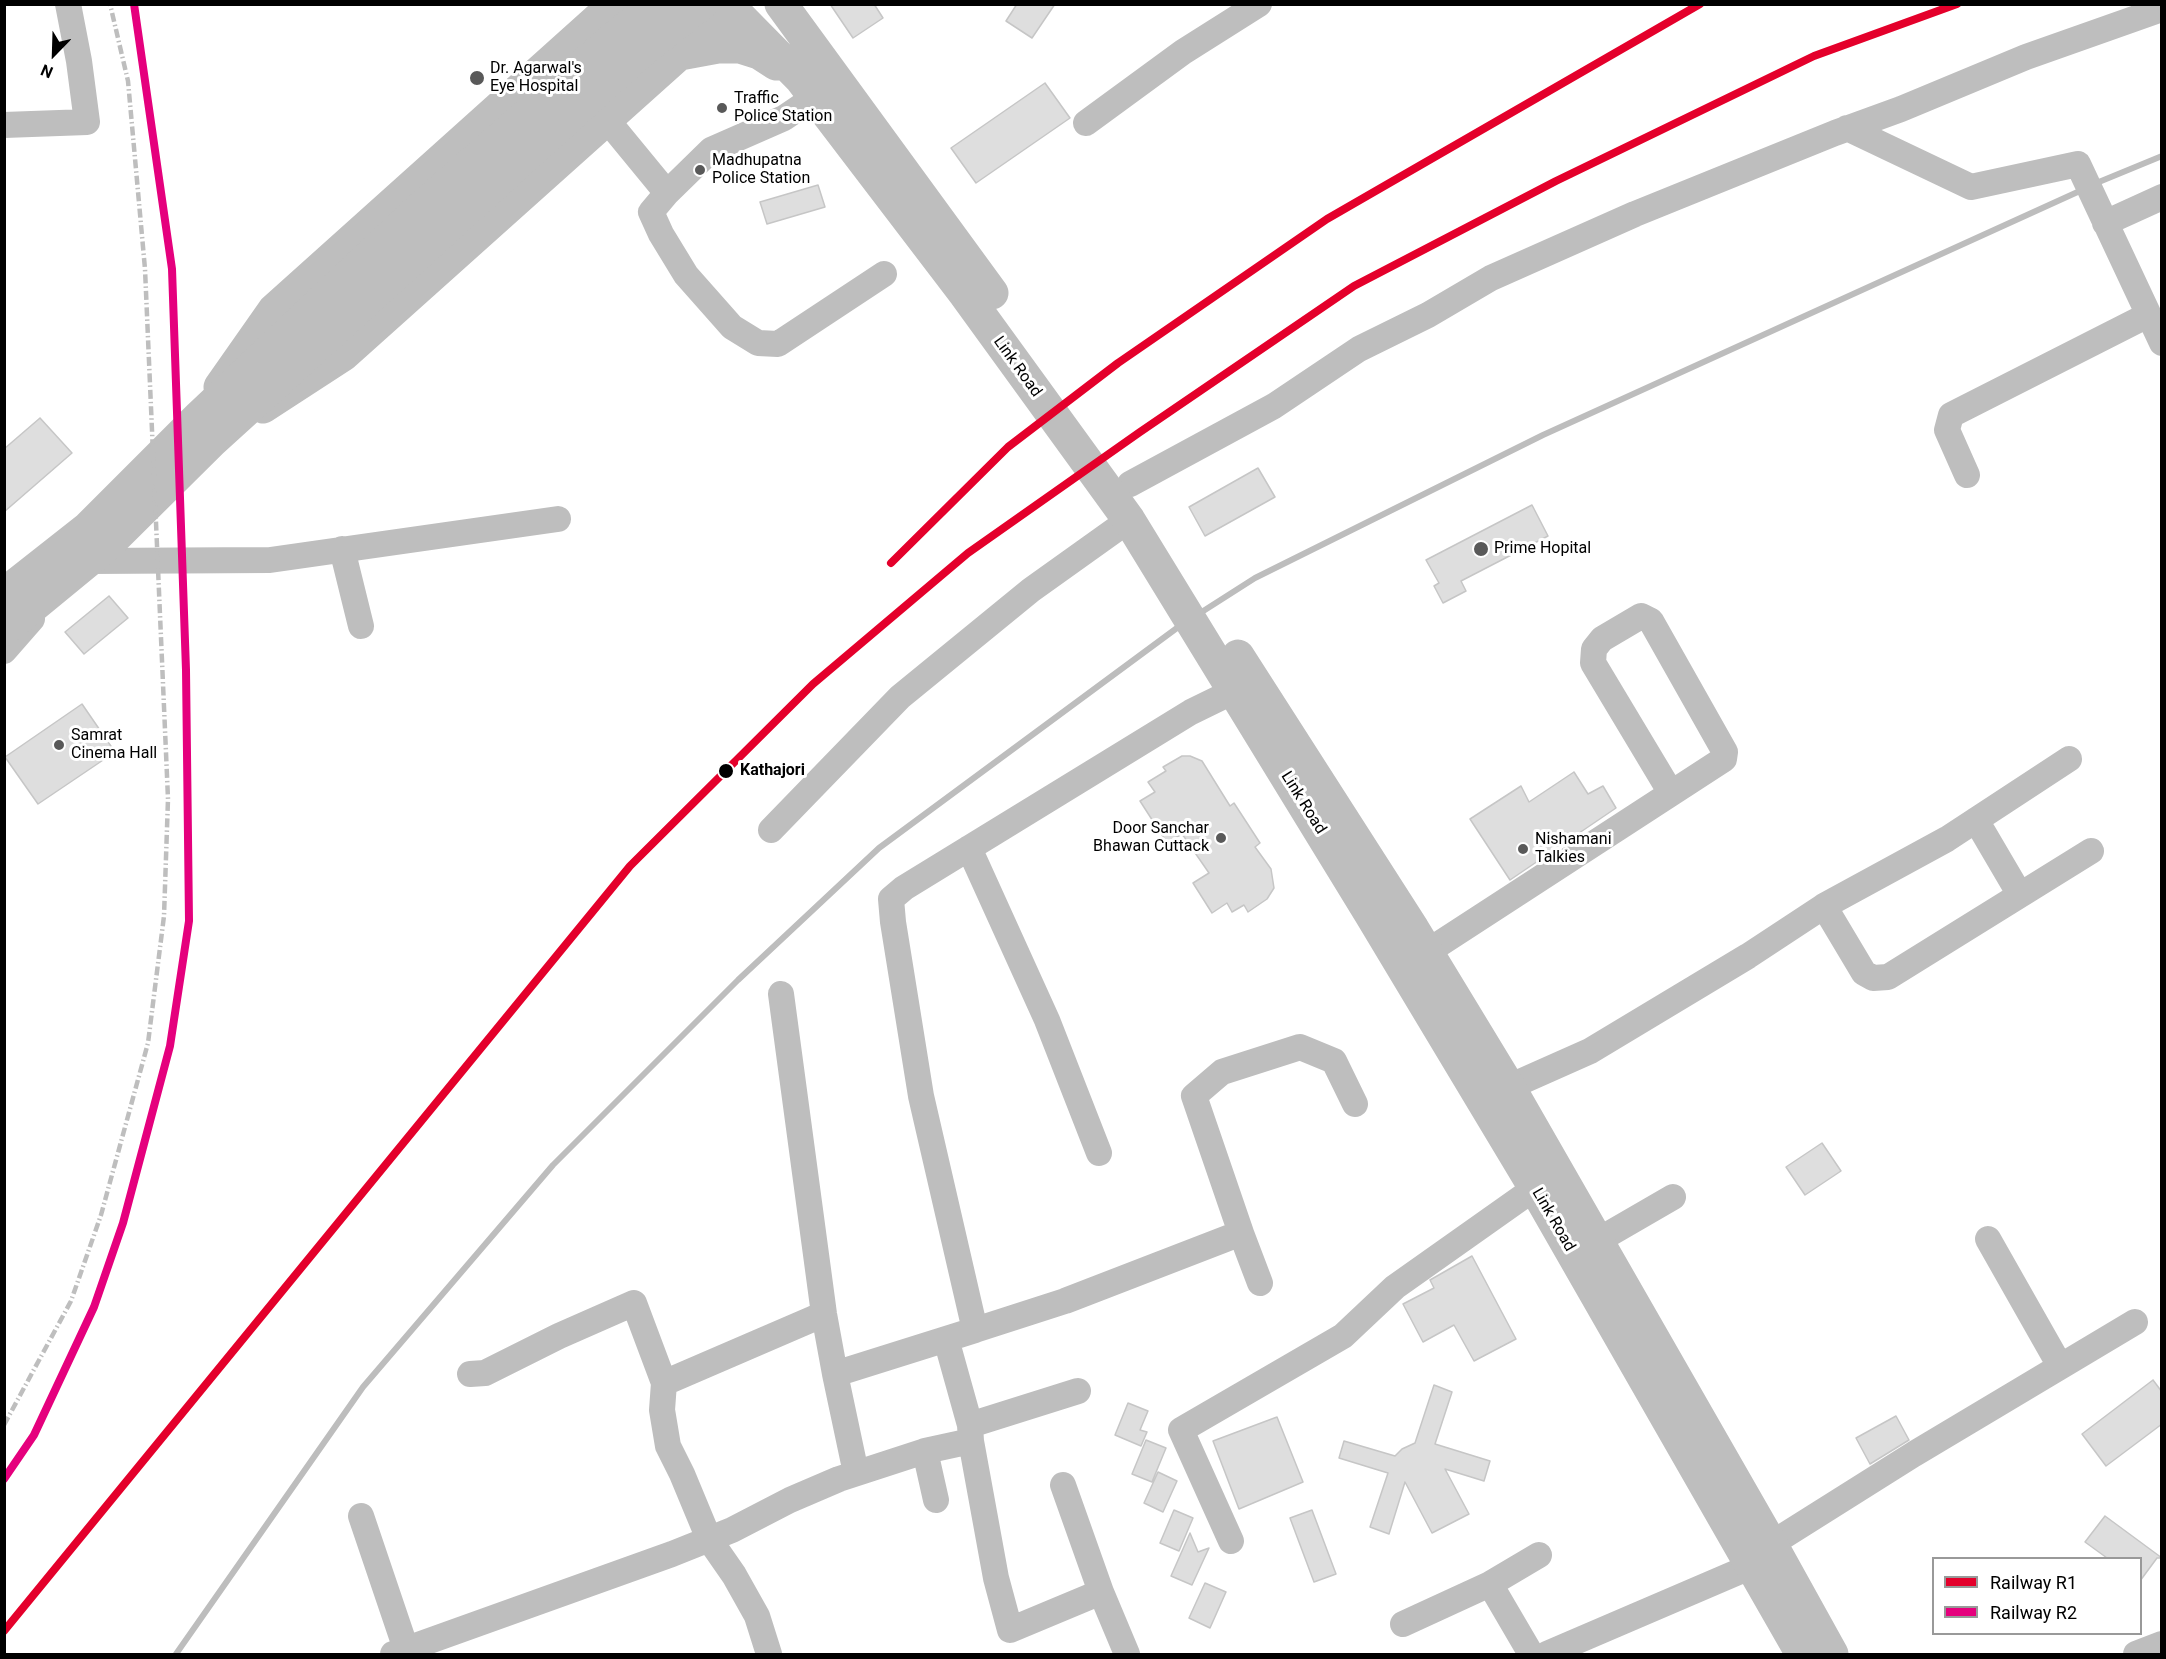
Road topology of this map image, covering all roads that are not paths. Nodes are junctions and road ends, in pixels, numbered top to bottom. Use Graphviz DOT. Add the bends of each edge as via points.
graph roads {
  1 [pos="68,4"];
  2 [pos="657,4"];
  3 [pos="781,4"];
  4 [pos="812,4"];
  5 [pos="724,5"];
  6 [pos="1248,7"];
  7 [pos="2162,9"];
  8 [pos="625,30"];
  9 [pos="814,49"];
  10 [pos="680,54"];
  11 [pos="808,88"];
  12 [pos="607,120"];
  13 [pos="1086,123"];
  14 [pos="4,125"];
  15 [pos="1847,128"];
  16 [pos="667,194"];
  17 [pos="2162,197"];
  18 [pos="2105,223"];
  19 [pos="884,274"];
  20 [pos="2148,315"];
  21 [pos="2162,343"];
  22 [pos="206,428"];
  23 [pos="1967,475"];
  24 [pos="1130,484"];
  25 [pos="558,519"];
  26 [pos="1128,520"];
  27 [pos="342,549"];
  28 [pos="67,566"];
  29 [pos="4,587"];
  30 [pos="4,594"];
  31 [pos="1189,597"];
  32 [pos="362,626"];
  33 [pos="4,630"];
  34 [pos="1219,646"];
  35 [pos="4,651"];
  36 [pos="1234,691"];
  37 [pos="2069,759"];
  38 [pos="1671,794"];
  39 [pos="1976,820"];
  40 [pos="771,830"];
  41 [pos="969,848"];
  42 [pos="2091,850"];
  43 [pos="2020,895"];
  44 [pos="1824,906"];
  45 [pos="1427,952"];
  46 [pos="781,994"];
  47 [pos="1509,1087"];
  48 [pos="1355,1104"];
  49 [pos="1100,1153"];
  50 [pos="1535,1188"];
  51 [pos="1673,1197"];
  52 [pos="1241,1233"];
  53 [pos="1988,1239"];
  54 [pos="1597,1240"];
  55 [pos="1260,1283"];
  56 [pos="824,1314"];
  57 [pos="2135,1322"];
  58 [pos="975,1330"];
  59 [pos="946,1339"];
  60 [pos="2060,1366"];
  61 [pos="470,1374"];
  62 [pos="834,1374"];
  63 [pos="664,1383"];
  64 [pos="1078,1391"];
  65 [pos="970,1433"];
  66 [pos="925,1451"];
  67 [pos="856,1473"];
  68 [pos="1062,1485"];
  69 [pos="936,1500"];
  70 [pos="362,1516"];
  71 [pos="709,1539"];
  72 [pos="1231,1541"];
  73 [pos="1539,1555"];
  74 [pos="1762,1555"];
  75 [pos="1490,1584"];
  76 [pos="1101,1592"];
  77 [pos="1403,1624"];
  78 [pos="2162,1644"];
  79 [pos="399,1652"];
  80 [pos="769,1654"];
  81 [pos="1127,1654"];
  82 [pos="1531,1654"];
  83 [pos="1547,1654"];
  84 [pos="1802,1654"];
  85 [pos="1832,1654"];
  86 [pos="2136,1654"];
  1 -- 14 [label="street" via="87,122"];
  2 -- 8 [label="main road"];
  3 -- 9 [label="main road, Link Road"];
  4 -- 9 [label="main road"];
  5 -- 8 [label="main road"];
  5 -- 10 [label="main road"];
  5 -- 11 [label="main road, Link Road"];
  6 -- 13 [label="street"];
  7 -- 15 [label="street" via="2026,57"];
  8 -- 22 [label="main road" via="412,216"];
  9 -- 24 [label="main road, Link Road"];
  10 -- 11 [label="main road" via="740,46 759,53"];
  10 -- 12 [label="main road"];
  11 -- 16 [label="street" via="784,118 711,150"];
  11 -- 26 [label="main road, Link Road" via="965,294"];
  12 -- 16 [label="street"];
  12 -- 22 [label="main road" via="343,355"];
  15 -- 18 [label="street" via="1971,187 2078,164"];
  15 -- 24 [label="street" via="1635,214 1491,278 1359,349 1274,406"];
  16 -- 19 [label="street" via="651,212 686,275 732,327 758,343 778,344"];
  17 -- 18 [label="street"];
  18 -- 20 [label="street"];
  20 -- 21 [label="street"];
  20 -- 23 [label="street" via="1951,415 1947,430"];
  22 -- 28 [label="main road" via="88,528"];
  24 -- 31 [label="main road, Link Road"];
  25 -- 27 [label="street"];
  26 -- 31 [label="main road, Link Road"];
  26 -- 40 [label="street" via="1031,590 900,697"];
  27 -- 28 [label="street" via="270,560"];
  27 -- 32 [label="street"];
  28 -- 29 [label="street"];
  28 -- 30 [label="main road"];
  28 -- 33 [label="main road"];
  28 -- 35 [label="street"];
  31 -- 34 [label="main road, Link Road"];
  34 -- 36 [label="main road, Link Road"];
  34 -- 45 [label="main road, Link Road"];
  36 -- 41 [label="street" via="1191,712"];
  36 -- 50 [label="main road, Link Road"];
  37 -- 39 [label="street"];
  38 -- 38 [label="street" via="1722,762 1725,752 1651,621 1641,616 1602,639 1593,649 1593,663"];
  38 -- 45 [label="street"];
  39 -- 43 [label="street"];
  39 -- 44 [label="street"];
  41 -- 49 [label="street" via="1047,1020"];
  41 -- 58 [label="street" via="891,899 921,1096"];
  42 -- 43 [label="street"];
  43 -- 44 [label="street" via="1888,977 1873,978 1864,973"];
  44 -- 47 [label="street" via="1590,1051"];
  45 -- 47 [label="main road, Link Road"];
  46 -- 56 [label="street"];
  47 -- 54 [label="main road, Link Road"];
  48 -- 52 [label="street" via="1334,1061 1300,1047 1222,1072 1194,1096"];
  50 -- 72 [label="street" via="1395,1287 1343,1336 1181,1430"];
  50 -- 74 [label="main road, Link Road"];
  51 -- 54 [label="street"];
  52 -- 55 [label="street"];
  52 -- 58 [label="street" via="1065,1301"];
  53 -- 60 [label="street"];
  54 -- 74 [label="main road, Link Road"];
  56 -- 62 [label="street"];
  56 -- 63 [label="street"];
  57 -- 60 [label="street"];
  58 -- 59 [label="street"];
  59 -- 62 [label="street"];
  59 -- 65 [label="street"];
  60 -- 74 [label="street" via="1914,1454"];
  61 -- 63 [label="street" via="485,1373 634,1303"];
  62 -- 67 [label="street"];
  63 -- 71 [label="street" via="662,1410 668,1446"];
  64 -- 65 [label="street"];
  65 -- 66 [label="street"];
  65 -- 76 [label="street" via="996,1578 1010,1630"];
  66 -- 67 [label="street"];
  66 -- 69 [label="street"];
  67 -- 71 [label="street"];
  68 -- 76 [label="street"];
  70 -- 79 [label="street"];
  71 -- 79 [label="street"];
  71 -- 80 [label="street" via="757,1616"];
  73 -- 75 [label="street"];
  74 -- 83 [label="street"];
  74 -- 84 [label="main road, Link Road"];
  74 -- 85 [label="main road, Link Road"];
  75 -- 77 [label="street"];
  75 -- 82 [label="street"];
  76 -- 81 [label="street"];
  78 -- 86 [label="street"];
}
